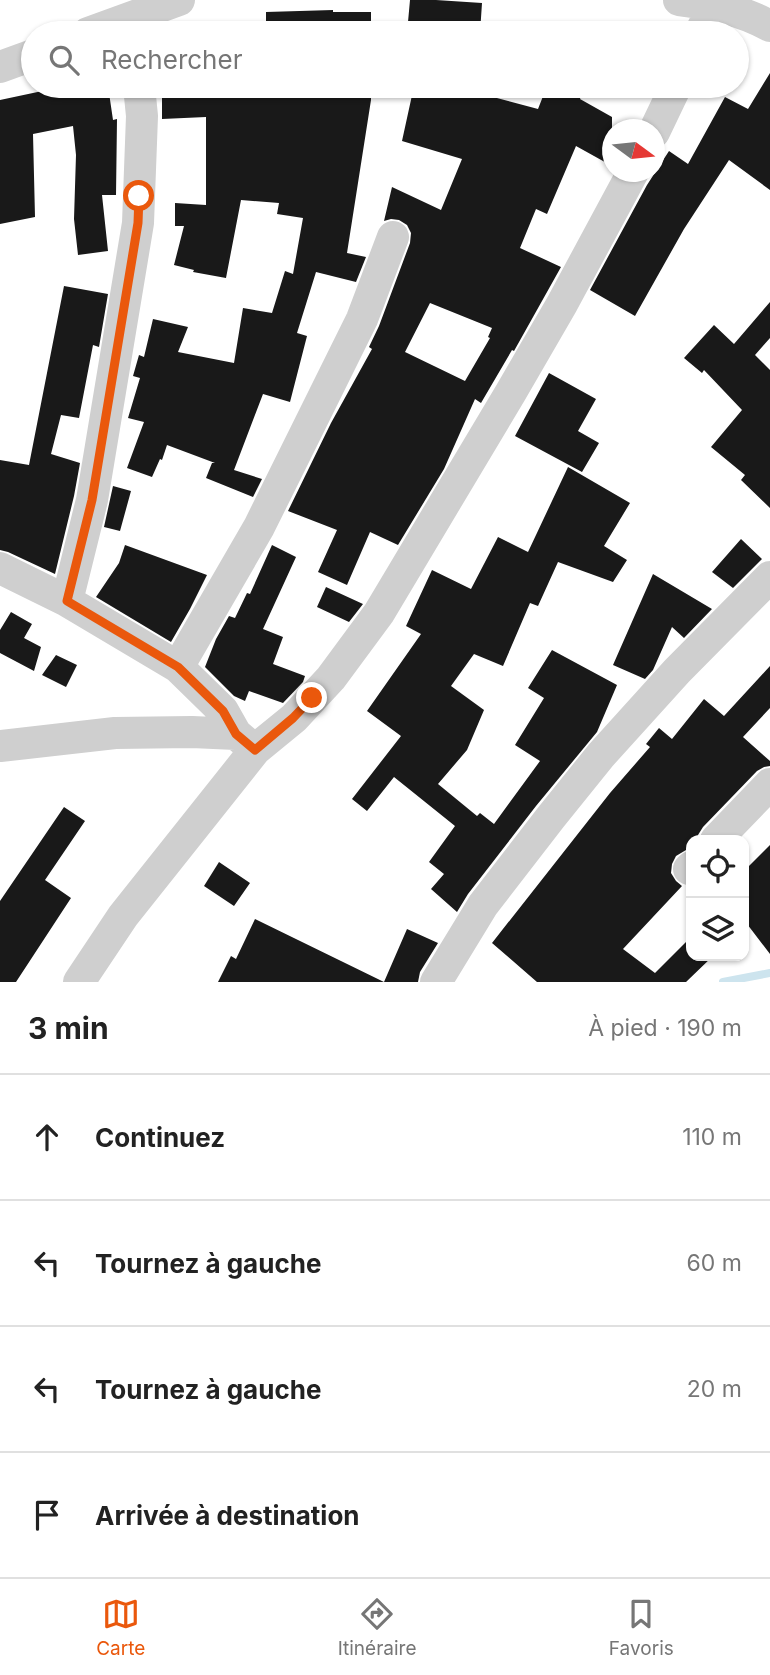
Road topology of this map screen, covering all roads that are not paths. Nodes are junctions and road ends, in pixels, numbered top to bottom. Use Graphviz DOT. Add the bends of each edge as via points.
graph roads {
  1 [pos="179,0"];
  2 [pos="678,0"];
  3 [pos="715,2"];
  4 [pos="141,21"];
  5 [pos="706,21"];
  6 [pos="770,26"];
  7 [pos="21,60"];
  8 [pos="0,68"];
  9 [pos="140,98"];
  10 [pos="670,98"];
  11 [pos="660,119"];
  12 [pos="628,182"];
  13 [pos="393,237"];
  14 [pos="0,568"];
  15 [pos="770,577"];
  16 [pos="67,601"];
  17 [pos="178,667"];
  18 [pos="245,742"];
  19 [pos="0,746"];
  20 [pos="770,784"];
  21 [pos="721,835"];
  22 [pos="79,982"];
  23 [pos="436,982"];
  1 -- 4 [label="street"];
  2 -- 3 [label="street"];
  3 -- 5 [label="street"];
  3 -- 6 [label="street"];
  7 -- 8 [label="street"];
  9 -- 16 [label="street" via="138,223 92,500"];
  10 -- 11 [label="street"];
  12 -- 18 [label="street" via="562,304 379,613 331,678 293,718"];
  13 -- 17 [label="street" via="362,319 258,527"];
  14 -- 16 [label="street"];
  15 -- 23 [label="street" via="677,670 592,766 484,905"];
  16 -- 17 [label="street"];
  17 -- 18 [label="street" via="223,711"];
  18 -- 19 [label="street" via="115,733"];
  18 -- 22 [label="street"];
  20 -- 21 [label="street"];
}
